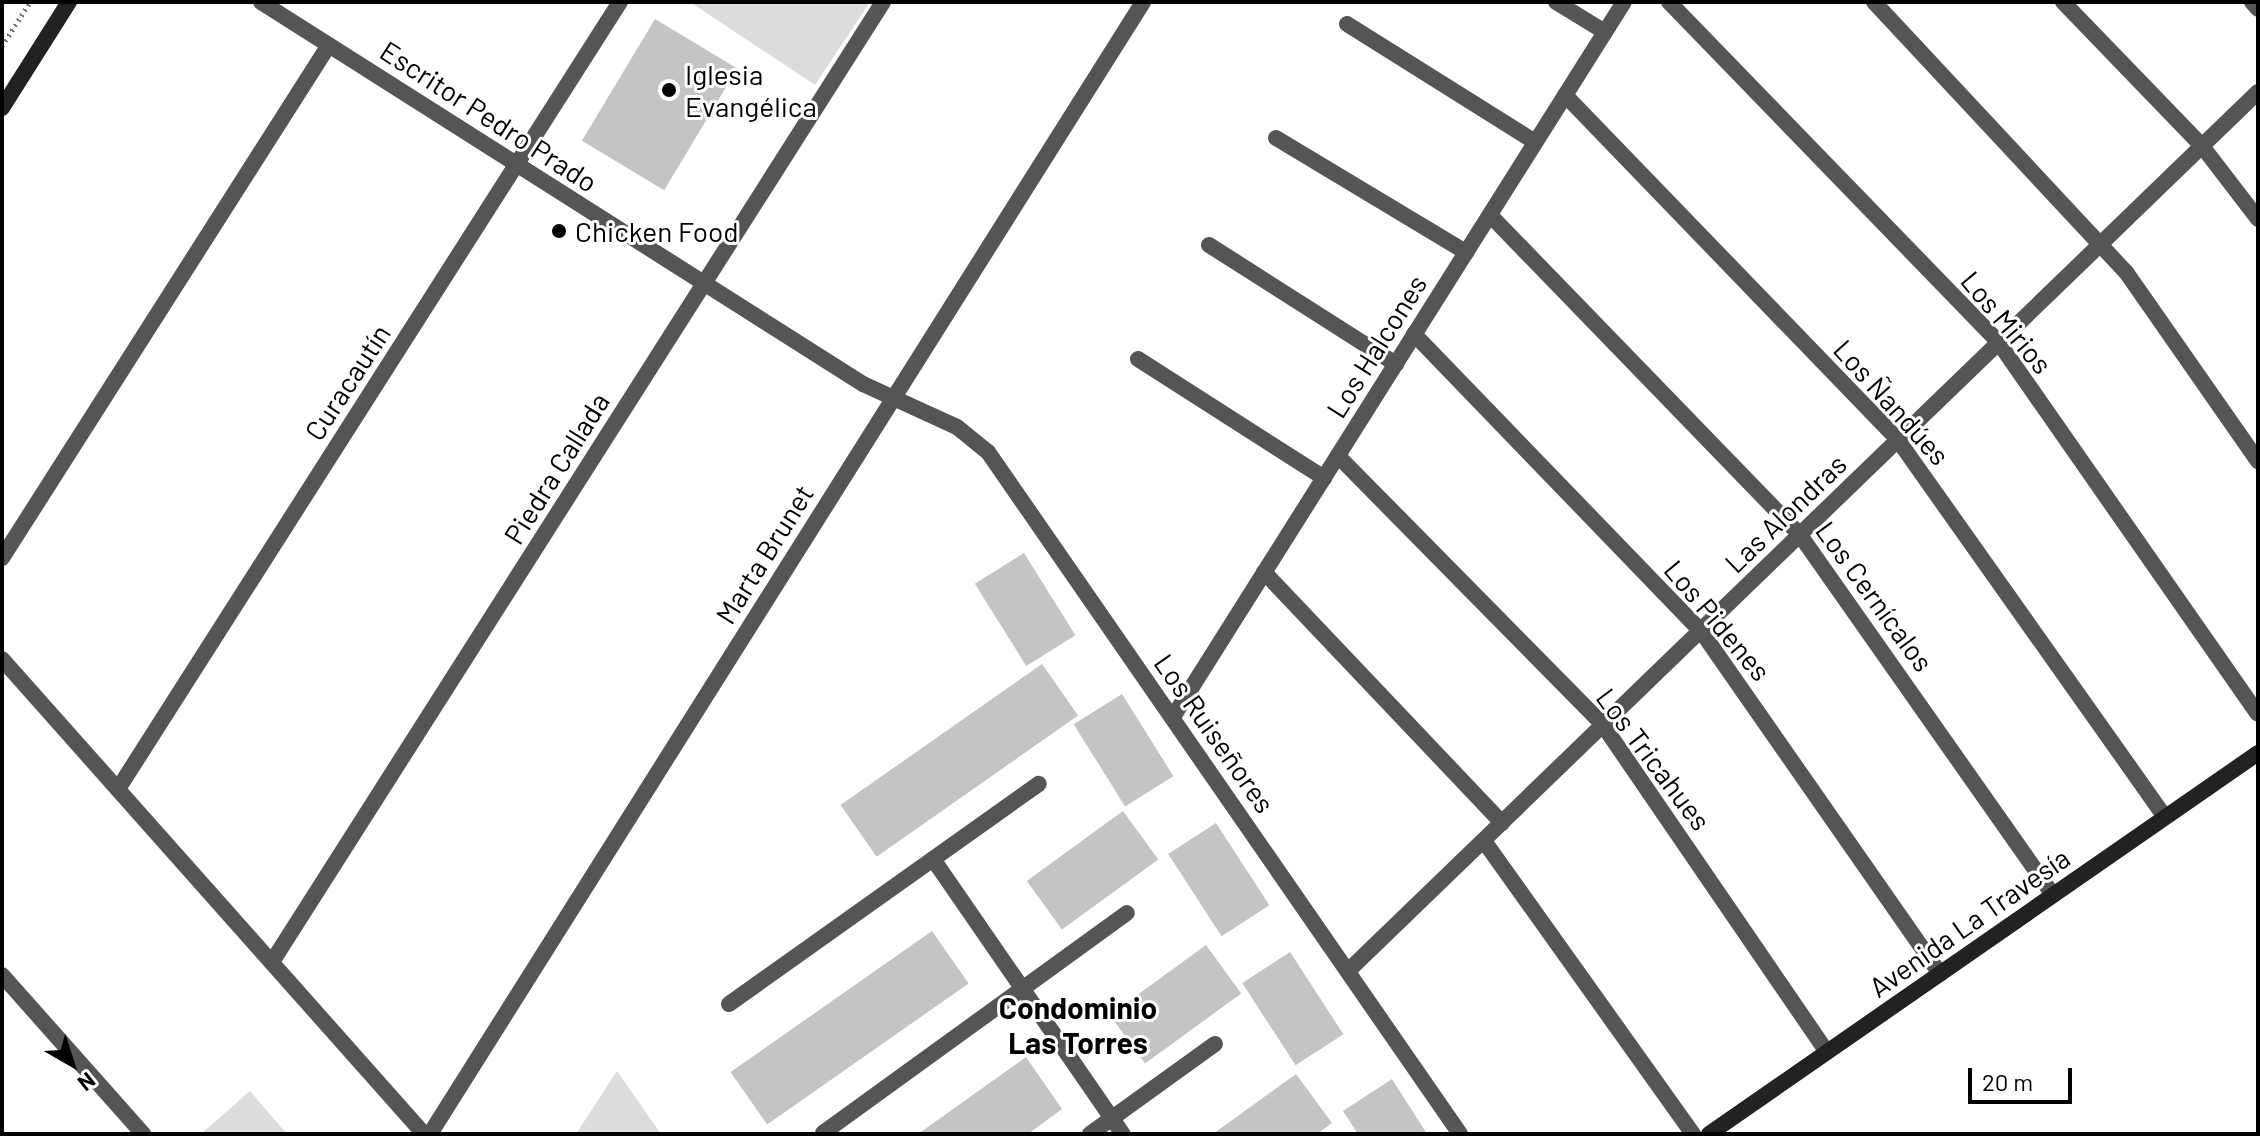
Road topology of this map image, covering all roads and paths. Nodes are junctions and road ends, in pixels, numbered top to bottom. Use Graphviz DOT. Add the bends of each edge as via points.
graph roads {
  1 [pos="30,2"];
  2 [pos="69,2"];
  3 [pos="261,2"];
  4 [pos="620,2"];
  5 [pos="883,2"];
  6 [pos="1143,2"];
  7 [pos="1556,2"];
  8 [pos="1624,2"];
  9 [pos="1669,2"];
  10 [pos="1874,2"];
  11 [pos="2063,2"];
  12 [pos="2252,2"];
  13 [pos="2258,9"];
  14 [pos="1347,24"];
  15 [pos="1605,32"];
  16 [pos="329,45"];
  17 [pos="2,46"];
  18 [pos="2258,92"];
  19 [pos="1565,95"];
  20 [pos="2,108"];
  21 [pos="1276,138"];
  22 [pos="1535,142"];
  23 [pos="2202,146"];
  24 [pos="517,165"];
  25 [pos="1490,215"];
  26 [pos="2258,219"];
  27 [pos="2101,244"];
  28 [pos="1209,245"];
  29 [pos="1466,252"];
  30 [pos="704,283"];
  31 [pos="1414,334"];
  32 [pos="1999,343"];
  33 [pos="1138,359"];
  34 [pos="1396,364"];
  35 [pos="893,399"];
  36 [pos="1898,440"];
  37 [pos="1338,456"];
  38 [pos="2258,461"];
  39 [pos="1324,478"];
  40 [pos="1800,535"];
  41 [pos="2,558"];
  42 [pos="1264,572"];
  43 [pos="1701,631"];
  44 [pos="2,659"];
  45 [pos="2258,714"];
  46 [pos="1173,717"];
  47 [pos="1603,725"];
  48 [pos="2258,753"];
  49 [pos="1039,784"];
  50 [pos="118,789"];
  51 [pos="2165,817"];
  52 [pos="1502,823"];
  53 [pos="1484,841"];
  54 [pos="933,859"];
  55 [pos="2053,895"];
  56 [pos="1127,913"];
  57 [pos="272,962"];
  58 [pos="1348,971"];
  59 [pos="1940,974"];
  60 [pos="2,975"];
  61 [pos="1023,988"];
  62 [pos="729,1004"];
  63 [pos="1215,1044"];
  64 [pos="1827,1052"];
  65 [pos="1112,1118"];
  66 [pos="823,1133"];
  67 [pos="143,1134"];
  68 [pos="427,1134"];
  69 [pos="1090,1134"];
  70 [pos="1123,1134"];
  71 [pos="1460,1134"];
  72 [pos="1693,1134"];
  73 [pos="1709,1134"];
  1 -- 17 [label="path"];
  2 -- 20 [label="street"];
  3 -- 16 [label="street, Escritor Pedro Prado"];
  4 -- 24 [label="street, Curacautín"];
  5 -- 30 [label="street, Piedra Callada"];
  6 -- 35 [label="street, Marta Brunet"];
  7 -- 15 [label="street"];
  8 -- 15 [label="street, Los Halcones"];
  9 -- 32 [label="street, Los Mirios"];
  10 -- 27 [label="street"];
  11 -- 23 [label="street"];
  12 -- 13 [label="street"];
  14 -- 22 [label="street"];
  15 -- 19 [label="street, Los Halcones"];
  16 -- 24 [label="street, Escritor Pedro Prado"];
  16 -- 41 [label="street"];
  18 -- 23 [label="street, Las Alondras"];
  19 -- 22 [label="street, Los Halcones"];
  19 -- 36 [label="street, Los Ñandúes"];
  21 -- 29 [label="street"];
  22 -- 25 [label="street, Los Halcones"];
  23 -- 26 [label="street"];
  23 -- 27 [label="street, Las Alondras"];
  24 -- 30 [label="street, Escritor Pedro Prado"];
  24 -- 50 [label="street, Curacautín"];
  25 -- 29 [label="street, Los Halcones"];
  25 -- 40 [label="street, Los Cernícalos"];
  27 -- 32 [label="street, Las Alondras"];
  27 -- 38 [label="street"];
  28 -- 34 [label="street"];
  29 -- 31 [label="street, Los Halcones"];
  30 -- 35 [label="street, Escritor Pedro Prado"];
  30 -- 57 [label="street, Piedra Callada"];
  31 -- 34 [label="street, Los Halcones"];
  31 -- 43 [label="street, Los Pidenes"];
  32 -- 36 [label="street, Las Alondras"];
  32 -- 45 [label="street, Los Mirios"];
  33 -- 39 [label="street"];
  34 -- 37 [label="street, Los Halcones"];
  35 -- 46 [label="street, Los Ruiseñores" via="957,427 988,452"];
  35 -- 68 [label="street, Marta Brunet"];
  36 -- 40 [label="street, Las Alondras"];
  36 -- 51 [label="street, Los Ñandúes"];
  37 -- 39 [label="street, Los Halcones"];
  37 -- 47 [label="street, Los Tricahues"];
  39 -- 42 [label="street, Los Halcones"];
  40 -- 43 [label="street, Las Alondras"];
  40 -- 55 [label="street, Los Cernícalos"];
  42 -- 46 [label="street, Los Halcones"];
  42 -- 52 [label="street"];
  43 -- 47 [label="street, Las Alondras"];
  43 -- 59 [label="street, Los Pidenes"];
  44 -- 50 [label="street"];
  46 -- 58 [label="street, Los Ruiseñores"];
  47 -- 52 [label="street, Las Alondras"];
  47 -- 64 [label="street, Los Tricahues"];
  48 -- 51 [label="street, Avenida La Travesía"];
  49 -- 54 [label="street"];
  50 -- 57 [label="street"];
  51 -- 55 [label="street, Avenida La Travesía"];
  52 -- 53 [label="street, Las Alondras"];
  53 -- 58 [label="street, Las Alondras"];
  53 -- 72 [label="street"];
  54 -- 61 [label="street"];
  54 -- 62 [label="street"];
  55 -- 59 [label="street, Avenida La Travesía"];
  56 -- 61 [label="street"];
  57 -- 68 [label="street"];
  58 -- 71 [label="street, Los Ruiseñores"];
  59 -- 64 [label="street, Avenida La Travesía"];
  60 -- 67 [label="street"];
  61 -- 65 [label="street"];
  61 -- 66 [label="street"];
  63 -- 65 [label="street"];
  64 -- 73 [label="street, Avenida La Travesía"];
  65 -- 69 [label="street"];
  65 -- 70 [label="street"];
}
